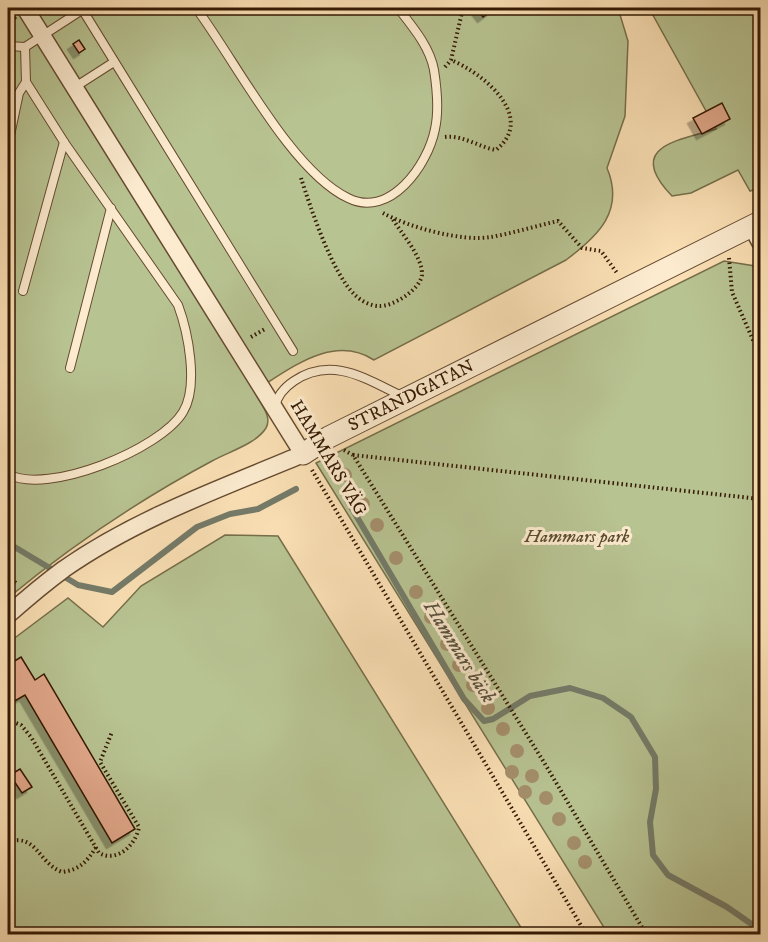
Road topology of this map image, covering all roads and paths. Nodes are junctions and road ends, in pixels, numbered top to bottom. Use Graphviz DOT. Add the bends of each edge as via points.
graph roads {
  1 [pos="25,8"];
  2 [pos="83,8"];
  3 [pos="196,8"];
  4 [pos="398,8"];
  5 [pos="463,8"];
  6 [pos="42,34"];
  7 [pos="8,46"];
  8 [pos="24,47"];
  9 [pos="451,60"];
  10 [pos="114,62"];
  11 [pos="435,81"];
  12 [pos="26,82"];
  13 [pos="75,87"];
  14 [pos="432,139"];
  15 [pos="64,142"];
  16 [pos="8,145"];
  17 [pos="298,156"];
  18 [pos="364,202"];
  19 [pos="111,208"];
  20 [pos="392,218"];
  21 [pos="758,230"];
  22 [pos="727,240"];
  23 [pos="629,289"];
  24 [pos="23,291"];
  25 [pos="275,322"];
  26 [pos="237,345"];
  27 [pos="293,351"];
  28 [pos="760,356"];
  29 [pos="70,368"];
  30 [pos="407,399"];
  31 [pos="275,407"];
  32 [pos="329,437"];
  33 [pos="303,454"];
  34 [pos="353,455"];
  35 [pos="8,474"];
  36 [pos="760,499"];
  37 [pos="8,615"];
  38 [pos="8,720"];
  39 [pos="112,732"];
  40 [pos="8,842"];
  41 [pos="96,847"];
  42 [pos="586,934"];
  43 [pos="646,934"];
  1 -- 6 [label="street, HAMMARS VÄG"];
  2 -- 6 [label="lane"];
  2 -- 10 [label="lane"];
  3 -- 17 [label="lane"];
  4 -- 11 [label="lane" via="428,51"];
  5 -- 9 [label="path"];
  6 -- 8 [label="lane"];
  6 -- 13 [label="street, HAMMARS VÄG"];
  7 -- 8 [label="lane"];
  8 -- 12 [label="lane"];
  9 -- 11 [label="path"];
  9 -- 14 [label="path" via="490,83 506,107 512,126 508,140 496,150 459,137"];
  10 -- 13 [label="lane"];
  10 -- 25 [label="lane"];
  11 -- 14 [label="lane" via="436,128"];
  12 -- 15 [label="lane"];
  12 -- 16 [label="lane" via="19,93"];
  13 -- 26 [label="street, HAMMARS VÄG"];
  14 -- 18 [label="lane" via="422,165 406,183 391,196"];
  15 -- 19 [label="lane"];
  15 -- 24 [label="lane"];
  17 -- 18 [label="lane" via="328,186 349,199"];
  17 -- 20 [label="path" via="308,202 340,275 355,296 382,307 417,287 422,276 418,261"];
  18 -- 20 [label="path"];
  19 -- 29 [label="lane"];
  19 -- 35 [label="lane" via="166,286 185,323 190,359 189,394 184,411 174,425 149,443 70,476 28,482"];
  20 -- 23 [label="path" via="448,234 488,238 558,221 582,248 601,251"];
  21 -- 22 [label="street, STRANDGATAN"];
  22 -- 23 [label="street, STRANDGATAN"];
  22 -- 28 [label="path" via="732,292"];
  23 -- 30 [label="street, STRANDGATAN"];
  25 -- 26 [label="path"];
  25 -- 27 [label="lane"];
  26 -- 31 [label="street, HAMMARS VÄG"];
  30 -- 31 [label="lane" via="358,375 327,369 313,371 290,384 276,399"];
  30 -- 32 [label="street, STRANDGATAN"];
  31 -- 33 [label="street, HAMMARS VÄG"];
  32 -- 33 [label="street, STRANDGATAN"];
  32 -- 34 [label="path" via="333,444"];
  33 -- 37 [label="street, STRANDGATAN" via="164,512 112,539 64,569"];
  33 -- 42 [label="path, HAMMARS VÄG"];
  34 -- 36 [label="path"];
  34 -- 43 [label="path"];
  38 -- 41 [label="path" via="21,725 31,737"];
  39 -- 41 [label="path" via="100,762 139,827 132,844 113,856 106,857"];
  40 -- 41 [label="path" via="24,840 33,845 46,864 62,872 80,866"];
}
